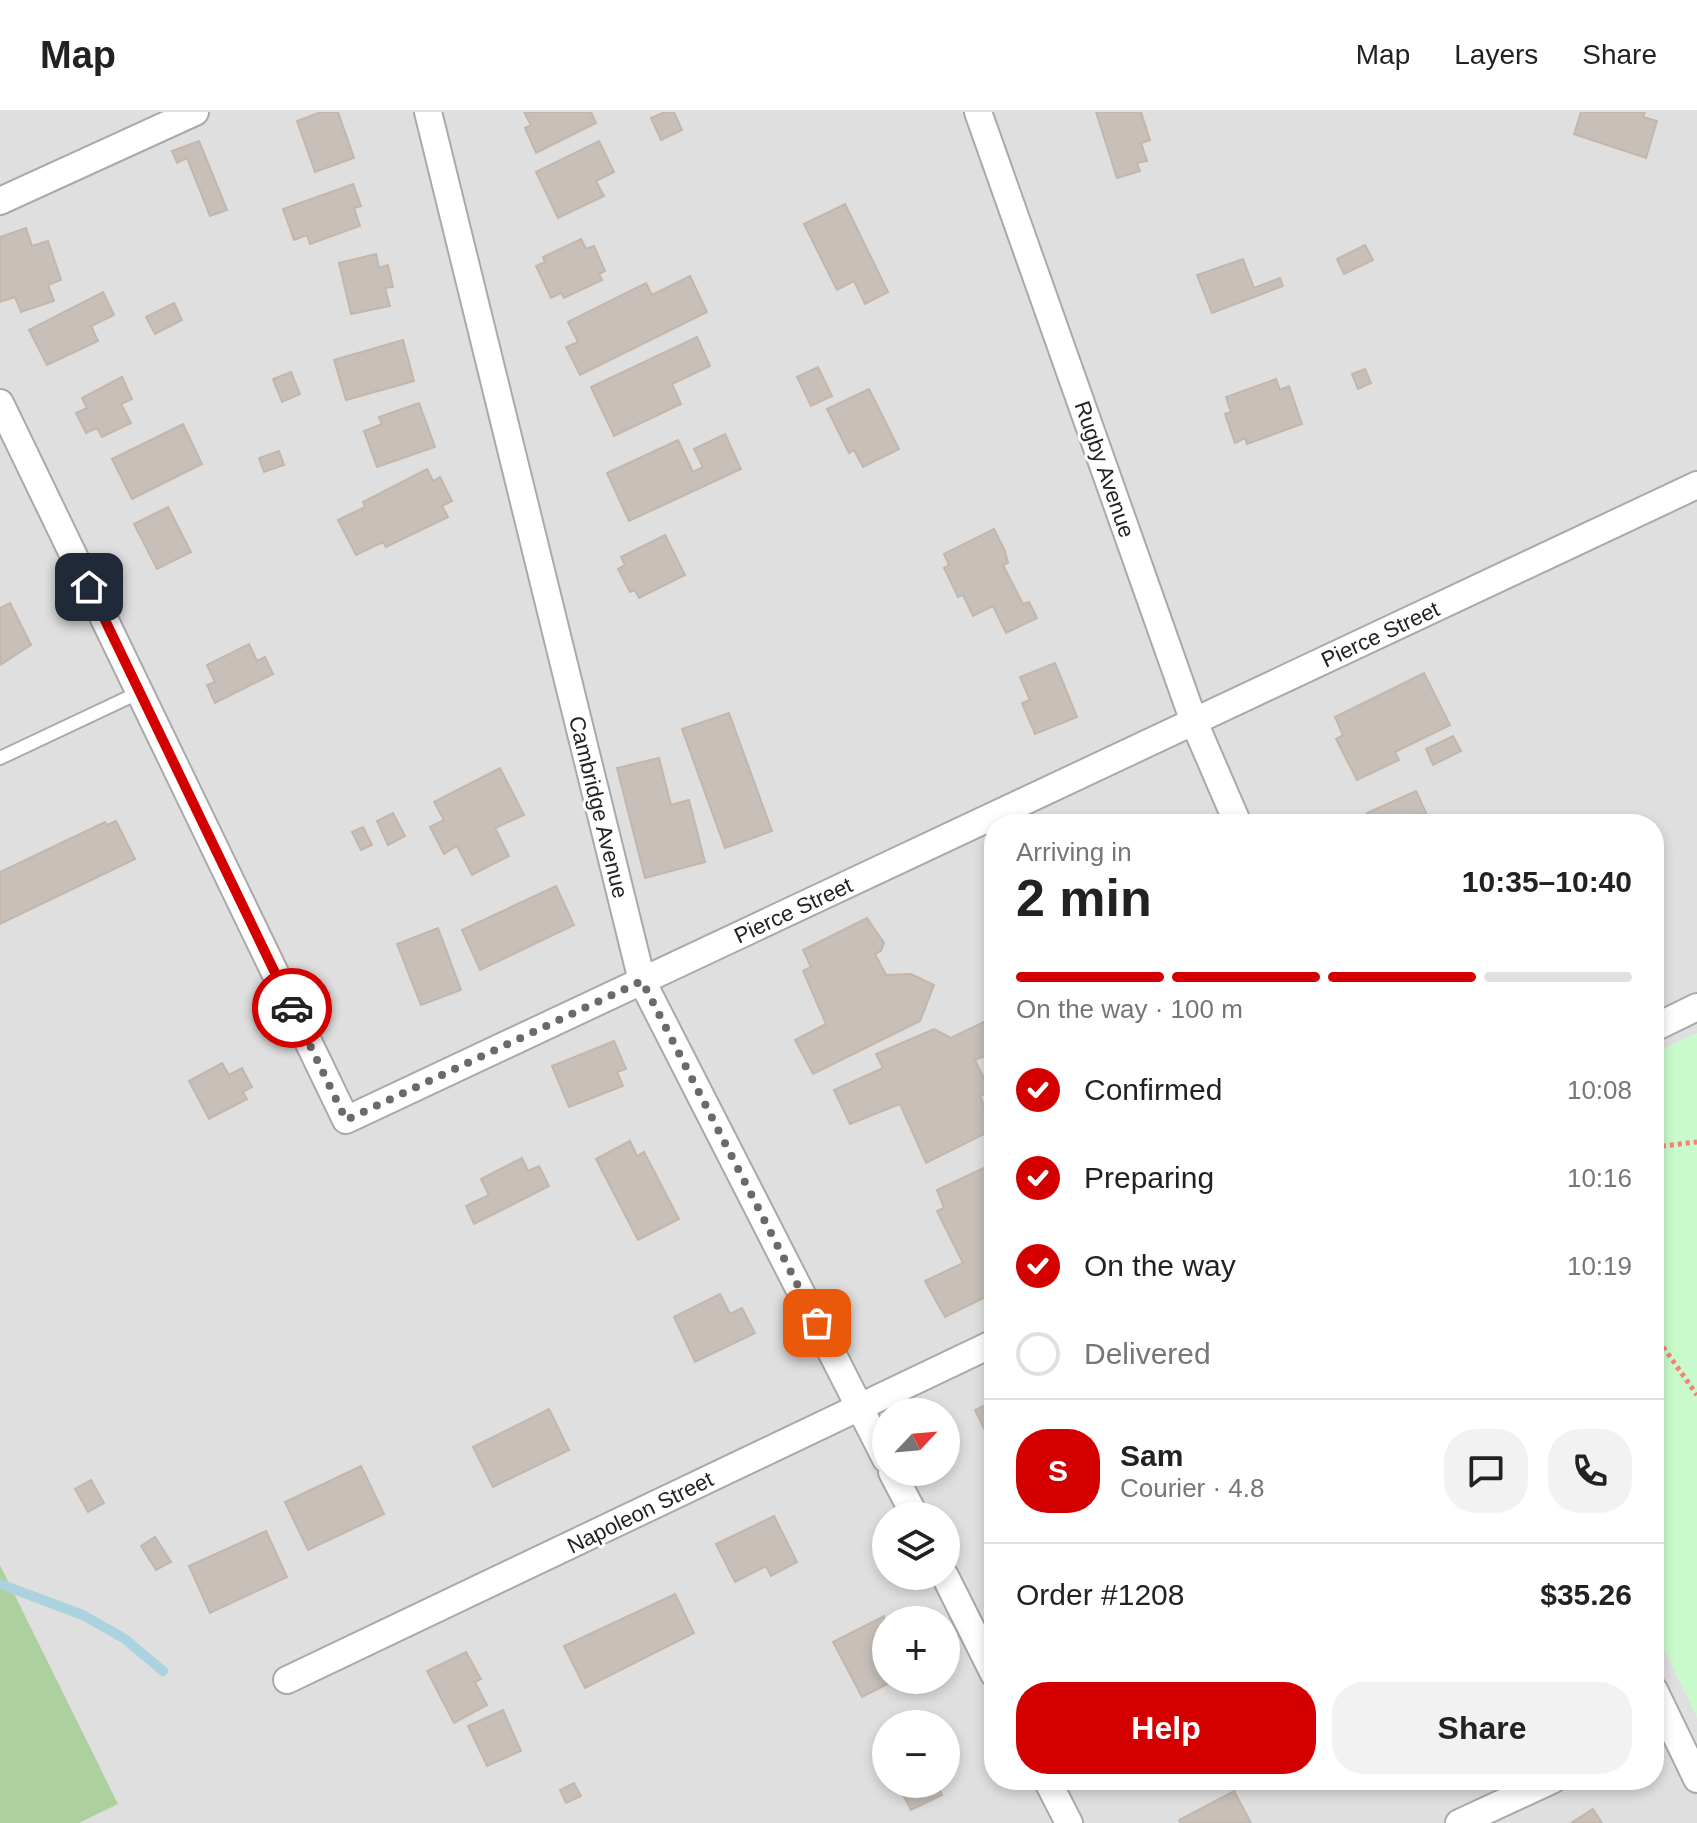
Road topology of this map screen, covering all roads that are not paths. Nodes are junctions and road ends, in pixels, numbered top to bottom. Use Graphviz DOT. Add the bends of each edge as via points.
graph roads {
  1 [pos="195,112"];
  2 [pos="428,112"];
  3 [pos="978,112"];
  4 [pos="0,201"];
  5 [pos="0,403"];
  6 [pos="1697,485"];
  7 [pos="140,692"];
  8 [pos="1194,722"];
  9 [pos="0,758"];
  10 [pos="998,814"];
  11 [pos="1234,814"];
  12 [pos="984,821"];
  13 [pos="642,981"];
  14 [pos="1697,1007"];
  15 [pos="1664,1023"];
  16 [pos="984,1348"];
  17 [pos="860,1407"];
  18 [pos="872,1431"];
  19 [pos="952,1590"];
  20 [pos="984,1654"];
  21 [pos="287,1680"];
  22 [pos="1664,1732"];
  23 [pos="1697,1779"];
  24 [pos="1052,1790"];
  25 [pos="1530,1790"];
  26 [pos="1069,1823"];
  27 [pos="1459,1823"];
  1 -- 4 [label="street"];
  2 -- 13 [label="street, Cambridge Avenue"];
  3 -- 8 [label="street, Rugby Avenue"];
  5 -- 7 [label="street, Pierce Street"];
  6 -- 8 [label="street, Pierce Street"];
  7 -- 9 [label="lane"];
  7 -- 13 [label="street, Pierce Street" via="346,1120"];
  8 -- 10 [label="street, Pierce Street"];
  8 -- 11 [label="street, Rugby Avenue"];
  12 -- 13 [label="street, Pierce Street"];
  13 -- 17 [label="street, Cambridge Avenue"];
  14 -- 15 [label="street"];
  16 -- 17 [label="street, Napoleon Street"];
  17 -- 18 [label="street, Cambridge Avenue"];
  17 -- 21 [label="street, Napoleon Street"];
  19 -- 20 [label="street"];
  22 -- 23 [label="street"];
  24 -- 26 [label="street"];
  25 -- 27 [label="street"];
}
